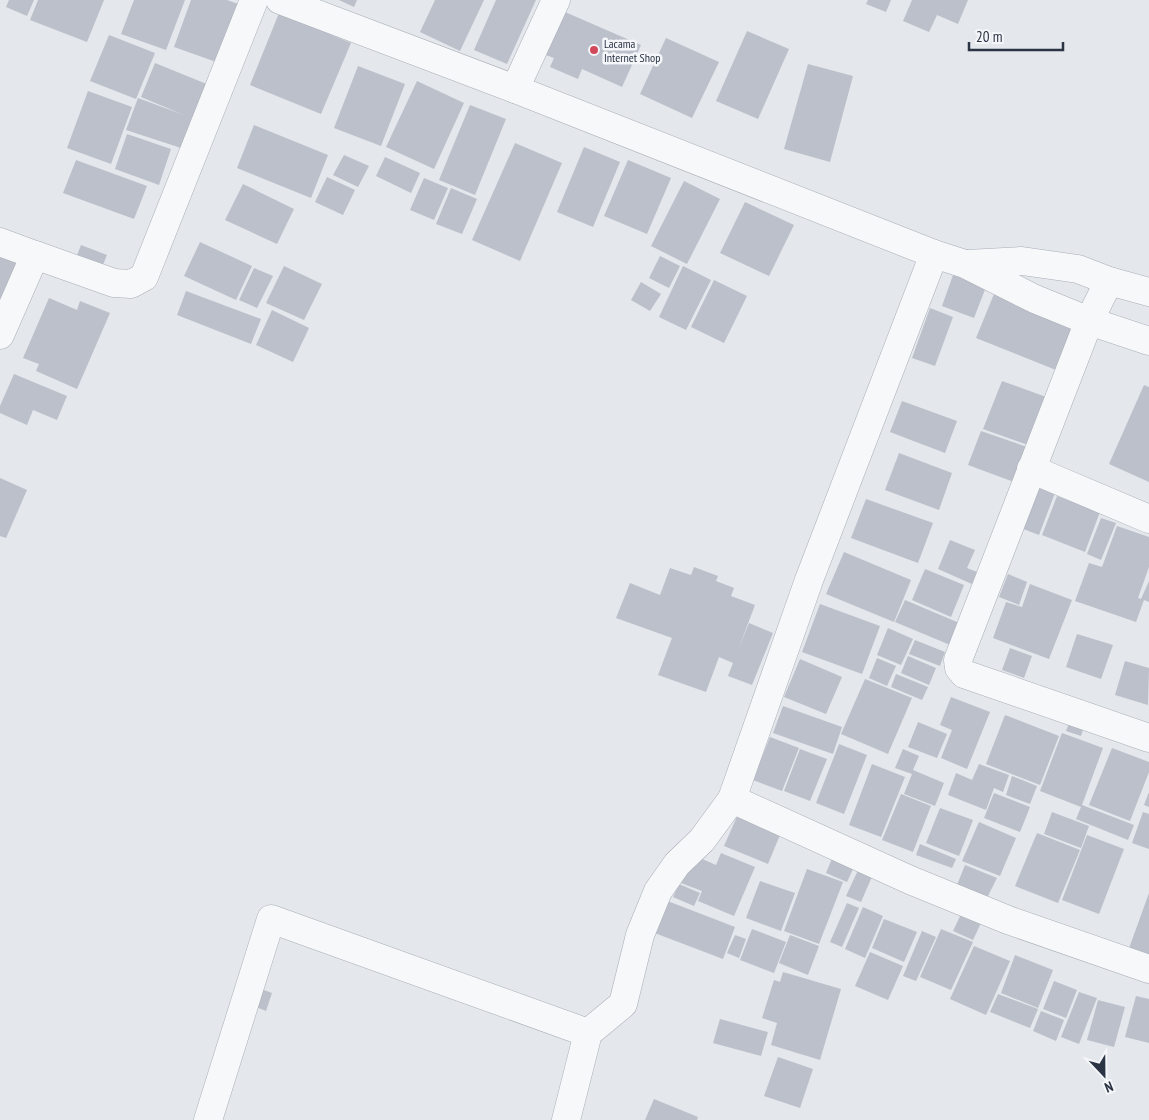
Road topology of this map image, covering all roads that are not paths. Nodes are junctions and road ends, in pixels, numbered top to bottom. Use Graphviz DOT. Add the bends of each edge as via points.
graph roads {
  1 [pos="254,0"];
  2 [pos="280,0"];
  3 [pos="556,0"];
  4 [pos="515,89"];
  5 [pos="0,242"];
  6 [pos="934,254"];
  7 [pos="35,255"];
  8 [pos="965,264"];
  9 [pos="1109,281"];
  10 [pos="1149,292"];
  11 [pos="1089,321"];
  12 [pos="0,335"];
  13 [pos="1149,341"];
  14 [pos="1031,469"];
  15 [pos="1149,520"];
  16 [pos="1149,738"];
  17 [pos="732,799"];
  18 [pos="1149,969"];
  19 [pos="588,1033"];
  20 [pos="208,1120"];
  21 [pos="566,1120"];
  1 -- 7 [label="street" via="144,276 130,284 114,283"];
  2 -- 4 [label="street"];
  3 -- 4 [label="street"];
  4 -- 6 [label="street"];
  5 -- 7 [label="street"];
  6 -- 8 [label="street"];
  6 -- 17 [label="street" via="809,580"];
  7 -- 12 [label="street"];
  8 -- 9 [label="street" via="1022,261 1078,269"];
  8 -- 11 [label="street" via="1035,299"];
  9 -- 10 [label="street"];
  9 -- 11 [label="street"];
  11 -- 13 [label="street"];
  11 -- 14 [label="street"];
  14 -- 15 [label="street"];
  14 -- 16 [label="street" via="958,660 959,668 964,674"];
  17 -- 18 [label="street" via="910,880 1008,920"];
  17 -- 19 [label="street" via="658,891 640,935 623,1004"];
  19 -- 20 [label="street" via="271,918"];
  19 -- 21 [label="street"];
}
